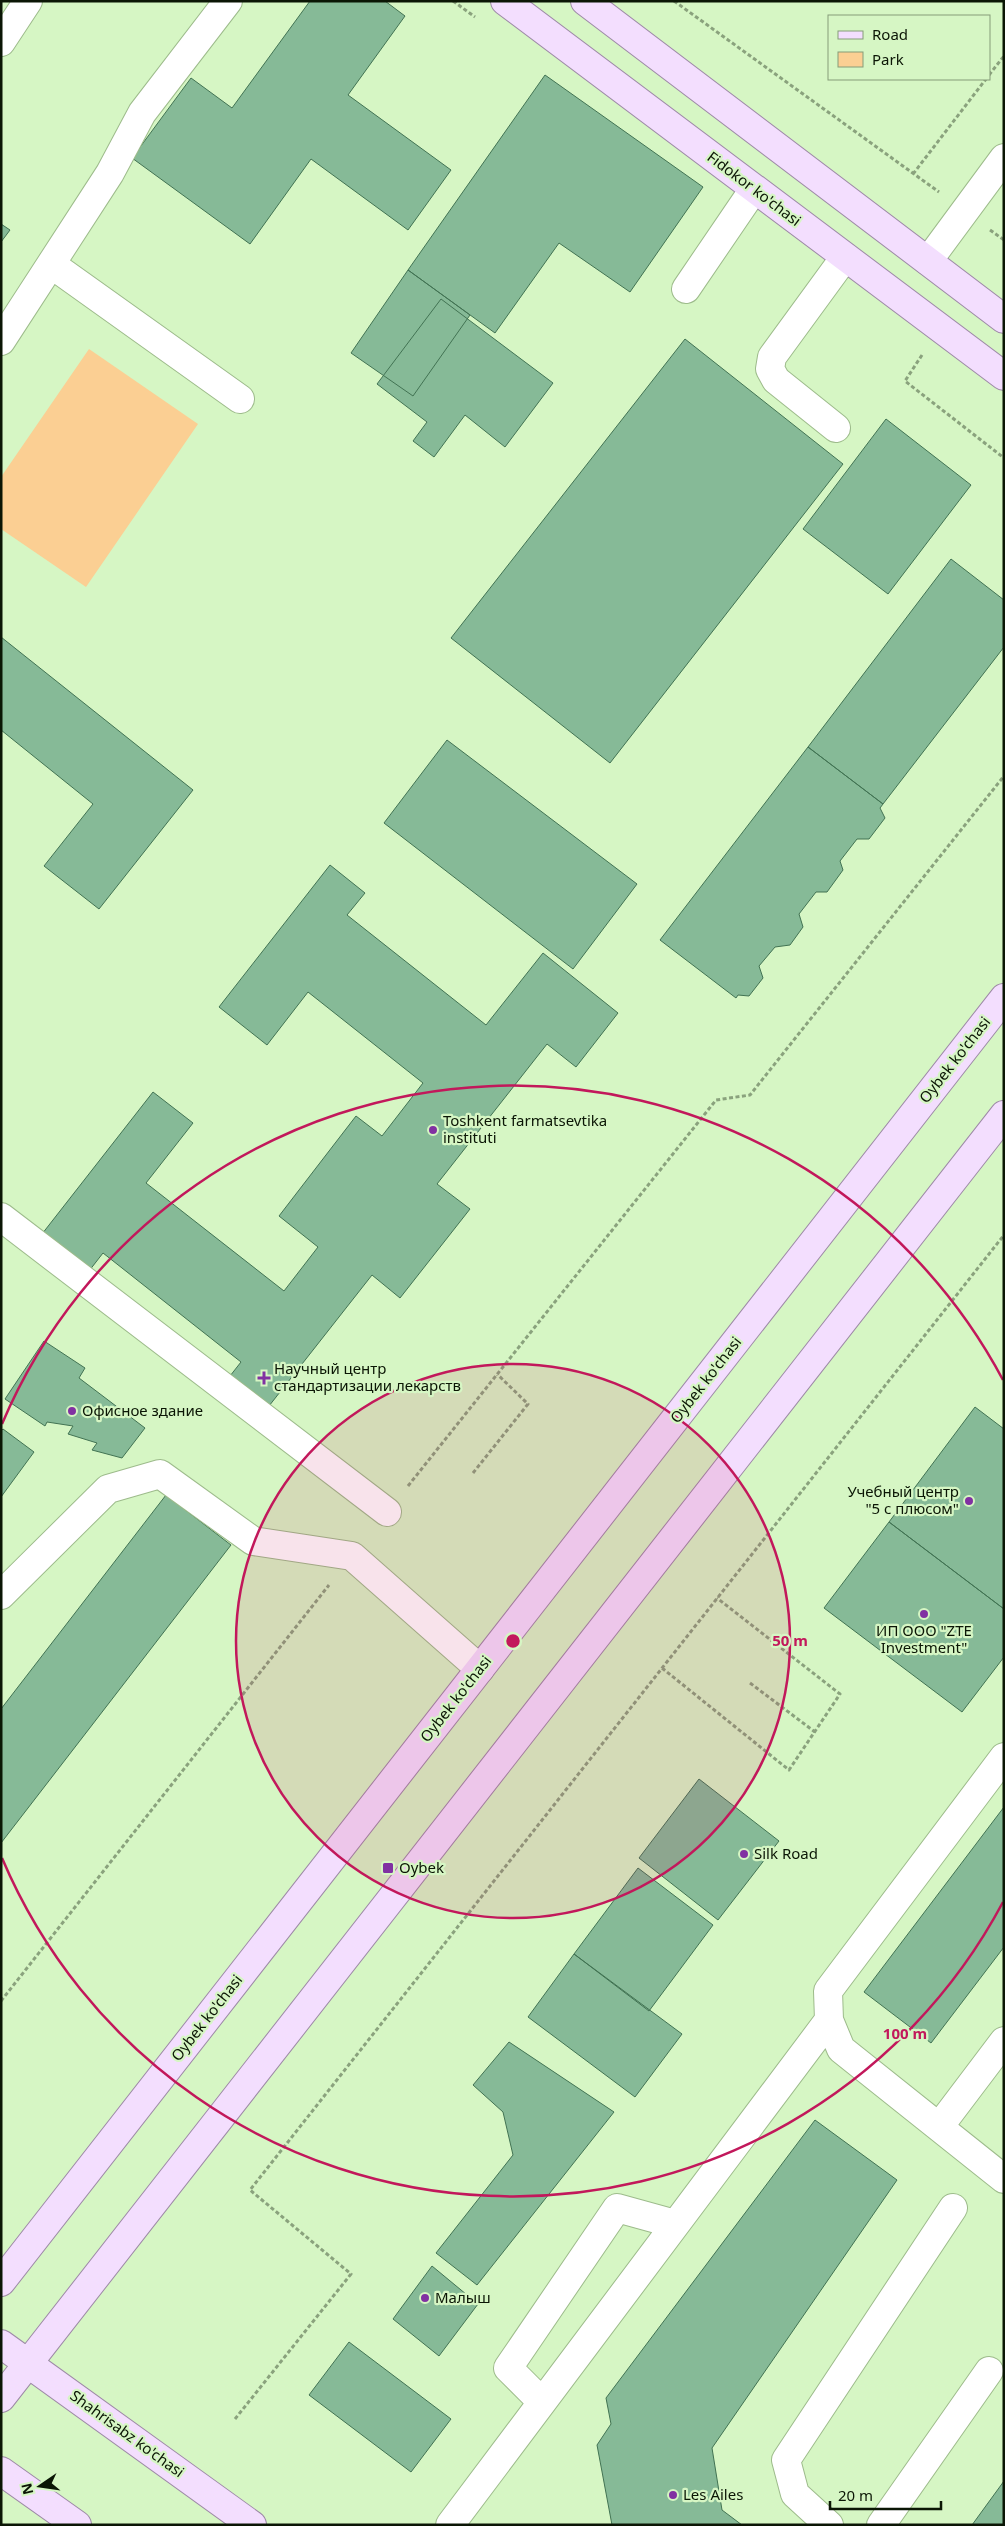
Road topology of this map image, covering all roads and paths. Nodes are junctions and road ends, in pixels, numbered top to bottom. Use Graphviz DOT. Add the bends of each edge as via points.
graph roads {
  1 [pos="28,1"];
  2 [pos="228,1"];
  3 [pos="505,1"];
  4 [pos="585,1"];
  5 [pos="674,1"];
  6 [pos="1,42"];
  7 [pos="1004,56"];
  8 [pos="990,74"];
  9 [pos="985,80"];
  10 [pos="1004,158"];
  11 [pos="913,174"];
  12 [pos="754,189"];
  13 [pos="964,211"];
  14 [pos="1004,240"];
  15 [pos="845,257"];
  16 [pos="928,261"];
  17 [pos="51,264"];
  18 [pos="686,289"];
  19 [pos="1004,319"];
  20 [pos="1,341"];
  21 [pos="1004,376"];
  22 [pos="240,399"];
  23 [pos="836,428"];
  24 [pos="1004,776"];
  25 [pos="1004,998"];
  26 [pos="716,1100"];
  27 [pos="1004,1115"];
  28 [pos="1,1217"];
  29 [pos="1004,1235"];
  30 [pos="498,1374"];
  31 [pos="473,1473"];
  32 [pos="387,1512"];
  33 [pos="1,1595"];
  34 [pos="717,1598"];
  35 [pos="662,1668"];
  36 [pos="480,1669"];
  37 [pos="750,1683"];
  38 [pos="815,1732"];
  39 [pos="1004,1758"];
  40 [pos="829,2020"];
  41 [pos="1004,2041"];
  42 [pos="939,2127"];
  43 [pos="1004,2178"];
  44 [pos="953,2208"];
  45 [pos="675,2224"];
  46 [pos="1,2282"];
  47 [pos="1,2344"];
  48 [pos="28,2363"];
  49 [pos="990,2371"];
  50 [pos="1,2398"];
  51 [pos="542,2402"];
  52 [pos="235,2419"];
  53 [pos="1,2471"];
  54 [pos="77,2525"];
  55 [pos="252,2525"];
  56 [pos="450,2525"];
  57 [pos="829,2525"];
  58 [pos="881,2525"];
  1 -- 6 [label="lane"];
  2 -- 17 [label="lane" via="142,113 110,173"];
  3 -- 12 [label="main road, Fidokor ko'chasi"];
  4 -- 16 [label="main road"];
  5 -- 11 [label="path"];
  7 -- 8 [label="path"];
  9 -- 11 [label="path"];
  10 -- 13 [label="lane"];
  11 -- 13 [label="path"];
  12 -- 15 [label="main road, Fidokor ko'chasi"];
  12 -- 18 [label="lane"];
  13 -- 14 [label="path"];
  13 -- 16 [label="lane"];
  15 -- 21 [label="main road, Fidokor ko'chasi"];
  15 -- 23 [label="lane" via="772,357 770,369 776,380"];
  16 -- 19 [label="main road"];
  17 -- 20 [label="lane"];
  17 -- 22 [label="lane"];
  24 -- 26 [label="path" via="750,1095"];
  25 -- 36 [label="main road, Oybek ko'chasi"];
  27 -- 48 [label="main road"];
  28 -- 32 [label="lane"];
  29 -- 34 [label="path"];
  30 -- 31 [label="path" via="528,1404"];
  33 -- 36 [label="lane" via="108,1489 160,1474 253,1541 352,1556"];
  34 -- 35 [label="path"];
  34 -- 38 [label="path" via="840,1694"];
  35 -- 38 [label="path" via="789,1770"];
  35 -- 52 [label="path" via="250,2190 351,2274"];
  36 -- 46 [label="main road, Oybek ko'chasi"];
  37 -- 38 [label="path"];
  39 -- 40 [label="lane" via="828,1991"];
  40 -- 42 [label="lane" via="841,2049"];
  40 -- 45 [label="lane"];
  41 -- 42 [label="lane"];
  42 -- 43 [label="lane"];
  44 -- 57 [label="lane" via="786,2460 795,2494"];
  45 -- 51 [label="lane"];
  45 -- 51 [label="lane" via="617,2208 508,2368"];
  47 -- 48 [label="main road, Shahrisabz ko'chasi"];
  48 -- 50 [label="main road"];
  48 -- 55 [label="main road, Shahrisabz ko'chasi"];
  49 -- 58 [label="lane"];
  51 -- 56 [label="lane"];
  53 -- 54 [label="main road"];
}
